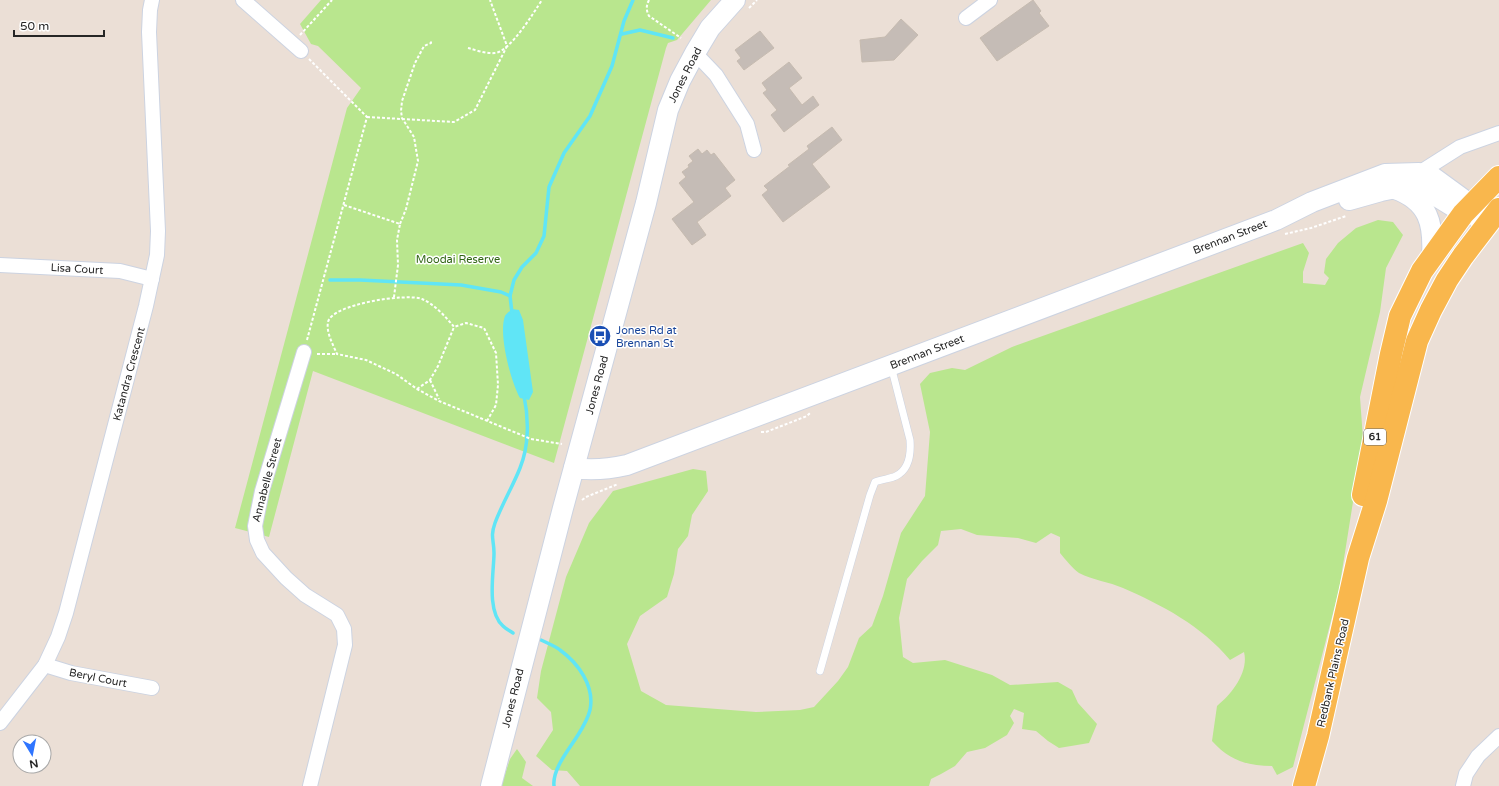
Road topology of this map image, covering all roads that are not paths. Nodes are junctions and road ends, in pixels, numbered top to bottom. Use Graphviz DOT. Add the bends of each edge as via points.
graph roads {
  1 [pos="152,0"];
  2 [pos="243,0"];
  3 [pos="735,0"];
  4 [pos="990,0"];
  5 [pos="966,18"];
  6 [pos="297,47"];
  7 [pos="695,53"];
  8 [pos="1499,132"];
  9 [pos="754,150"];
  10 [pos="1445,157"];
  11 [pos="1499,177"];
  12 [pos="1408,182"];
  13 [pos="1444,184"];
  14 [pos="1467,209"];
  15 [pos="1499,209"];
  16 [pos="1279,227"];
  17 [pos="1484,229"];
  18 [pos="1432,257"];
  19 [pos="0,265"];
  20 [pos="152,279"];
  21 [pos="304,352"];
  22 [pos="1401,360"];
  23 [pos="891,366"];
  24 [pos="574,468"];
  25 [pos="44,664"];
  26 [pos="820,671"];
  27 [pos="152,688"];
  28 [pos="0,724"];
  29 [pos="1499,736"];
  30 [pos="310,786"];
  31 [pos="491,786"];
  32 [pos="1304,786"];
  33 [pos="1463,786"];
  1 -- 20 [label="street, Katandra Crescent" via="149,32 158,231"];
  2 -- 6 [label="street"];
  3 -- 7 [label="street, Jones Road" via="710,28"];
  4 -- 5 [label="street"];
  7 -- 9 [label="street" via="716,75 747,124"];
  7 -- 24 [label="street, Jones Road" via="668,110 646,203"];
  8 -- 10 [label="street, Brennan Street"];
  10 -- 12 [label="street, Brennan Street"];
  10 -- 13 [label="street" via="1440,171"];
  11 -- 14 [label="main road, Redbank Plains Road / 61"];
  12 -- 13 [label="street, Brennan Street" via="1434,178"];
  12 -- 14 [label="street, Brennan Street"];
  12 -- 16 [label="street, Brennan Street"];
  12 -- 16 [label="street, Brennan Street" via="1385,174 1312,202"];
  12 -- 18 [label="street, Brennan Street" via="1403,192 1414,198 1427,214 1432,228"];
  13 -- 14 [label="street, Brennan Street"];
  14 -- 17 [label="street, Brennan Street"];
  14 -- 18 [label="main road, Redbank Plains Road / 61"];
  15 -- 17 [label="main road, Redbank Plains Road / 61"];
  16 -- 23 [label="street, Brennan Street"];
  17 -- 22 [label="main road, Redbank Plains Road / 61" via="1463,256 1431,310 1417,341"];
  18 -- 22 [label="main road, Redbank Plains Road / 61" via="1422,271 1400,316"];
  19 -- 20 [label="street, Lisa Court" via="120,271"];
  20 -- 25 [label="street, Katandra Crescent" via="66,613 58,637"];
  21 -- 30 [label="street, Annabelle Street" via="262,491 255,526 257,540 263,553 306,595 337,615 344,629 345,645"];
  22 -- 32 [label="main road, Redbank Plains Road / 61" via="1363,496 1358,558 1318,736"];
  23 -- 24 [label="street, Brennan Street" via="628,465 594,470"];
  23 -- 26 [label="lane" via="910,440 909,460 899,474 875,482"];
  24 -- 31 [label="street, Jones Road"];
  25 -- 27 [label="street, Beryl Court" via="71,673"];
  25 -- 28 [label="street, Katandra Crescent"];
  29 -- 33 [label="street" via="1478,756 1466,774"];
}
